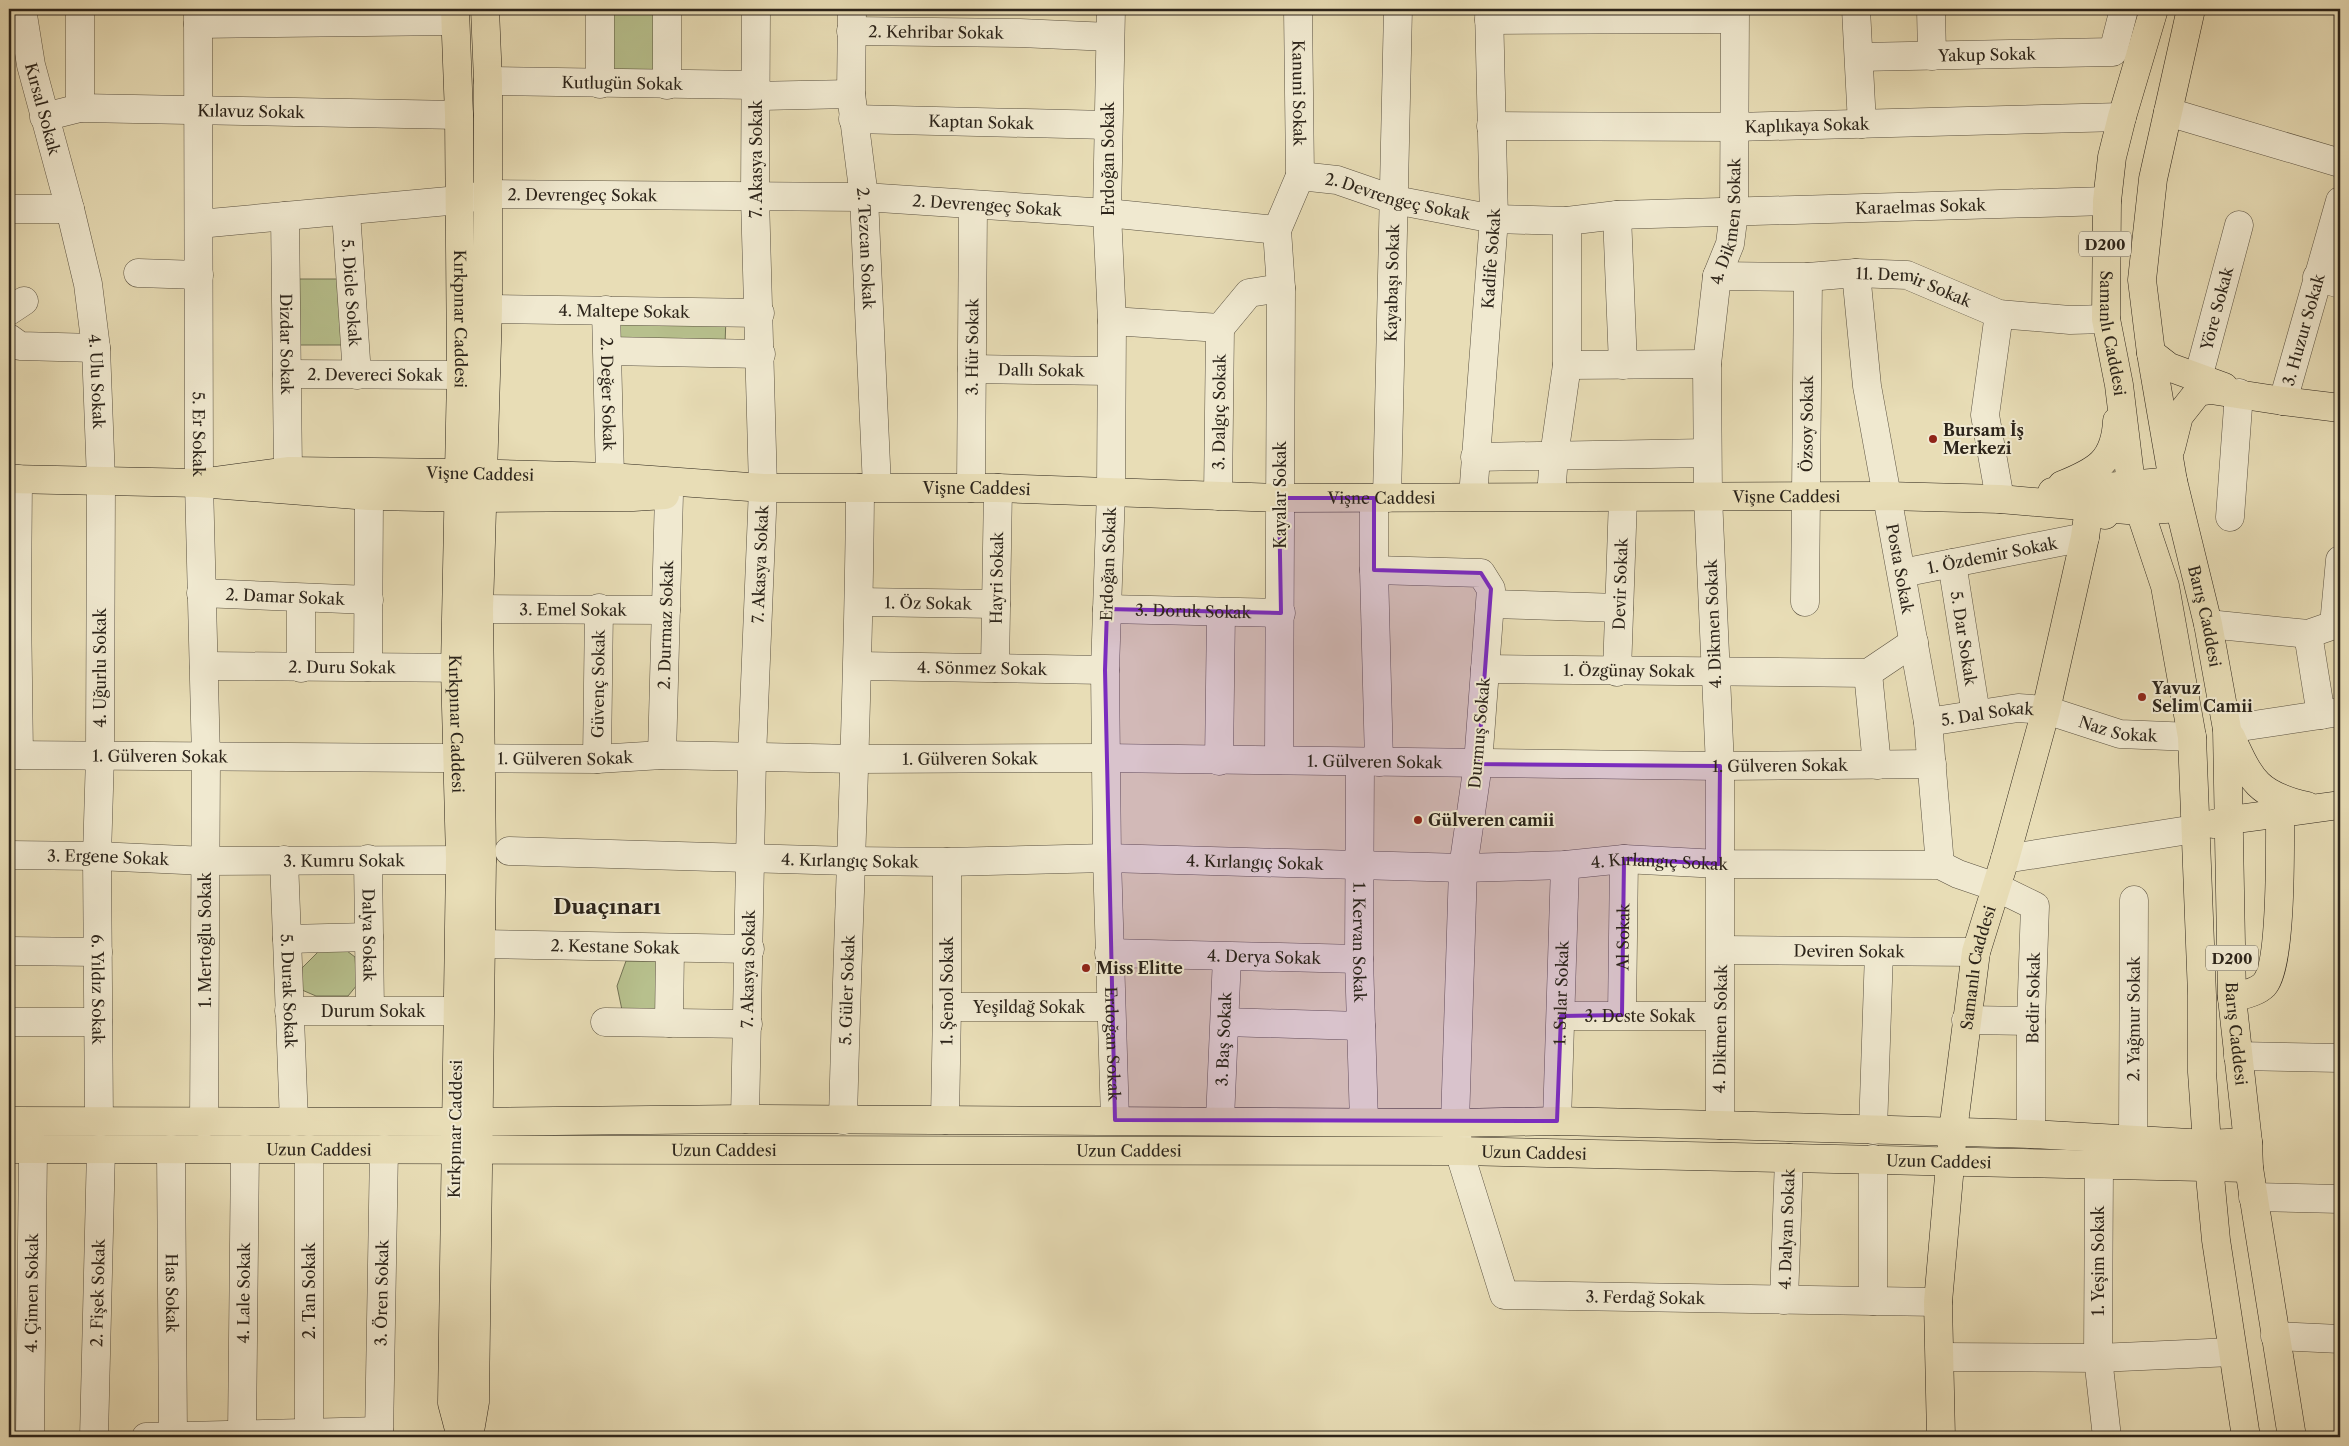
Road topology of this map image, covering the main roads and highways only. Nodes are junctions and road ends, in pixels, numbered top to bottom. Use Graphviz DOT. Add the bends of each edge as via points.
graph roads {
  1 [pos="485,9"];
  2 [pos="2154,9"];
  3 [pos="2191,9"];
  4 [pos="455,15"];
  5 [pos="2151,353"];
  6 [pos="2119,385"];
  7 [pos="2198,385"];
  8 [pos="2340,408"];
  9 [pos="2170,454"];
  10 [pos="14,479"];
  11 [pos="2173,481"];
  12 [pos="199,483"];
  13 [pos="2132,484"];
  14 [pos="471,485"];
  15 [pos="763,488"];
  16 [pos="2046,492"];
  17 [pos="2000,498"];
  18 [pos="2090,508"];
  19 [pos="2178,508"];
  20 [pos="2139,510"];
  21 [pos="2165,586"];
  22 [pos="467,668"];
  23 [pos="2227,729"];
  24 [pos="2328,807"];
  25 [pos="2280,814"];
  26 [pos="2230,820"];
  27 [pos="2195,829"];
  28 [pos="471,859"];
  29 [pos="2232,998"];
  30 [pos="2202,1072"];
  31 [pos="9,1121"];
  32 [pos="466,1121"];
  33 [pos="1953,1131"];
  34 [pos="2140,1139"];
  35 [pos="2248,1142"];
  36 [pos="21,1149"];
  37 [pos="466,1149"];
  38 [pos="2208,1155"];
  39 [pos="1952,1161"];
  40 [pos="2148,1166"];
  41 [pos="2249,1168"];
  42 [pos="2216,1240"];
  43 [pos="462,1437"];
  44 [pos="469,1437"];
  45 [pos="1941,1437"];
  46 [pos="2246,1437"];
  47 [pos="2292,1437"];
  1 -- 14 [label="main road, Kırkpınar Caddesi" via="488,309"];
  2 -- 6 [label="main road, Samanlı Caddesi / D200" via="2112,157 2107,202 2106,319"];
  3 -- 5 [label="main road, D200" via="2153,179 2143,271"];
  4 -- 14 [label="main road, Kırkpınar Caddesi" via="461,376"];
  5 -- 7 [label="main road"];
  5 -- 9 [label="main road, D200"];
  6 -- 13 [label="main road, Samanlı Caddesi / D200"];
  6 -- 16 [label="main road" via="2116,439 2111,454 2084,477"];
  7 -- 8 [label="main road"];
  7 -- 9 [label="main road" via="2179,416"];
  9 -- 11 [label="main road, D200"];
  10 -- 12 [label="main road, Vişne Caddesi"];
  11 -- 13 [label="main road"];
  11 -- 19 [label="main road, Barış Caddesi / D200"];
  12 -- 14 [label="main road, Vişne Caddesi" via="369,496"];
  12 -- 14 [label="main road, Vişne Caddesi" via="288,471"];
  13 -- 16 [label="main road"];
  13 -- 20 [label="main road, Barış Caddesi / D200"];
  14 -- 15 [label="main road, Vişne Caddesi" via="633,497"];
  14 -- 15 [label="main road, Vişne Caddesi" via="610,476"];
  14 -- 22 [label="main road, Kırkpınar Caddesi"];
  14 -- 22 [label="main road, Kırkpınar Caddesi" via="479,609"];
  15 -- 17 [label="main road, Vişne Caddesi" via="984,488 1279,498"];
  16 -- 17 [label="main road"];
  17 -- 18 [label="main road"];
  18 -- 20 [label="main road"];
  18 -- 21 [label="main road" via="2128,527 2140,537"];
  18 -- 33 [label="main road, Samanlı Caddesi" via="2046,710 1976,952"];
  19 -- 20 [label="main road"];
  19 -- 23 [label="main road, Barış Caddesi / D200" via="2208,624"];
  20 -- 21 [label="main road, Barış Caddesi / D200"];
  21 -- 27 [label="main road, Barış Caddesi / D200" via="2192,737"];
  22 -- 28 [label="main road, Kırkpınar Caddesi"];
  23 -- 24 [label="main road" via="2246,769 2271,796"];
  23 -- 26 [label="main road, Barış Caddesi / D200"];
  24 -- 25 [label="main road"];
  25 -- 26 [label="main road"];
  25 -- 29 [label="main road" via="2280,894 2271,965 2265,984 2258,990"];
  26 -- 27 [label="main road"];
  26 -- 29 [label="main road, Barış Caddesi / D200"];
  27 -- 30 [label="main road, Barış Caddesi / D200"];
  28 -- 32 [label="main road, Kırkpınar Caddesi" via="456,1011"];
  28 -- 32 [label="main road, Kırkpınar Caddesi" via="481,944"];
  29 -- 35 [label="main road, Barış Caddesi / D200"];
  30 -- 34 [label="main road" via="2188,1117"];
  30 -- 38 [label="main road, Barış Caddesi / D200"];
  31 -- 32 [label="main road, Uzun Caddesi"];
  32 -- 33 [label="main road, Uzun Caddesi" via="1557,1121"];
  32 -- 37 [label="main road, Kırkpınar Caddesi"];
  33 -- 34 [label="main road, Uzun Caddesi"];
  33 -- 39 [label="main road, Samanlı Caddesi"];
  34 -- 38 [label="main road, Uzun Caddesi"];
  35 -- 38 [label="main road, Uzun Caddesi"];
  35 -- 41 [label="main road, Barış Caddesi / D200"];
  36 -- 37 [label="main road, Uzun Caddesi"];
  37 -- 39 [label="main road, Uzun Caddesi" via="1459,1151"];
  37 -- 43 [label="main road, Kırkpınar Caddesi" via="452,1403"];
  37 -- 44 [label="main road, Kırkpınar Caddesi" via="475,1402"];
  38 -- 40 [label="main road, Uzun Caddesi"];
  38 -- 41 [label="main road, Uzun Caddesi"];
  38 -- 42 [label="main road, Barış Caddesi / D200"];
  39 -- 40 [label="main road, Uzun Caddesi"];
  39 -- 45 [label="main road, Samanlı Caddesi" via="1938,1302"];
  40 -- 42 [label="main road" via="2184,1180 2198,1194"];
  41 -- 47 [label="main road, Barış Caddesi / D200"];
  42 -- 46 [label="main road, Barış Caddesi / D200"];
}
